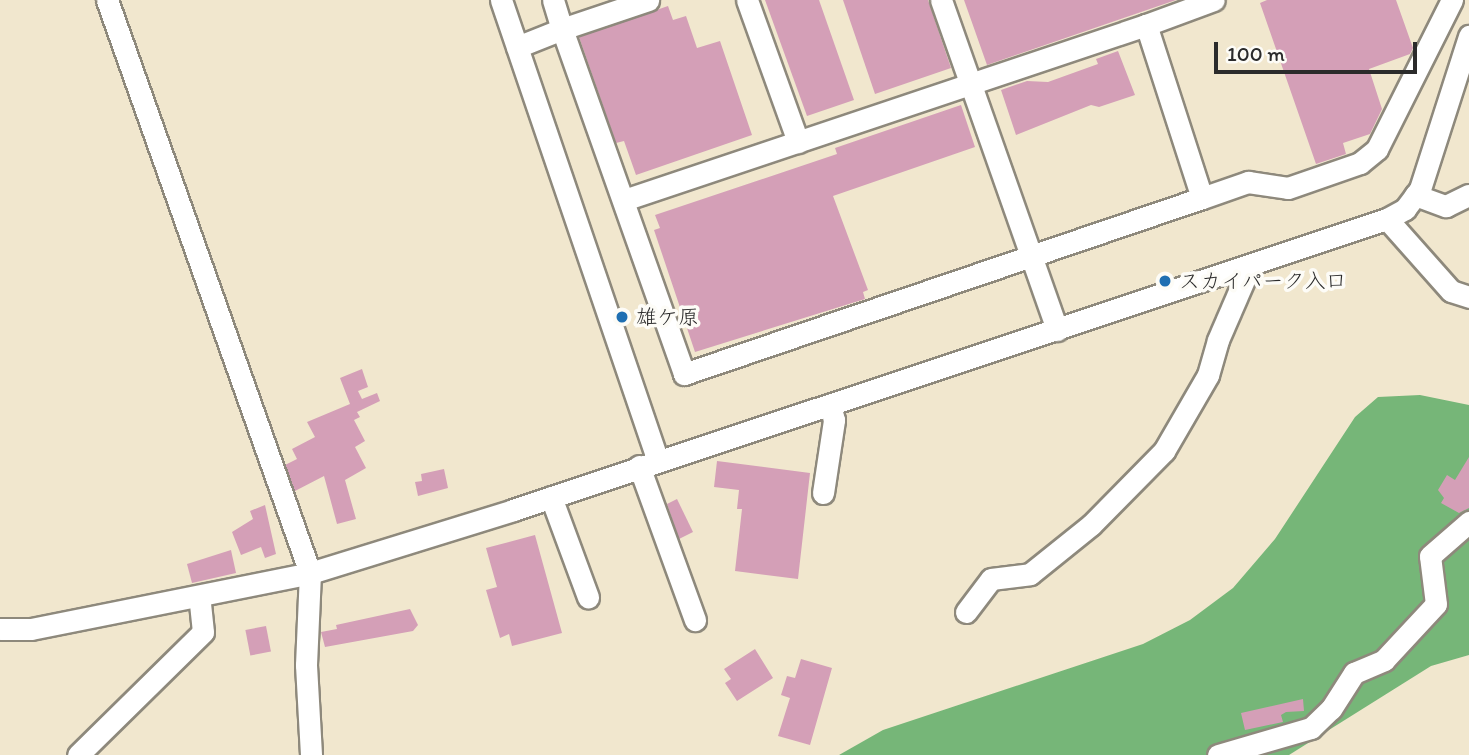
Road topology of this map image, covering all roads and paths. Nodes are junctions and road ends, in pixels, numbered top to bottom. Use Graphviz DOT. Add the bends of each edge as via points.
graph roads {
  1 [pos="107,0"];
  2 [pos="501,0"];
  3 [pos="553,0"];
  4 [pos="648,0"];
  5 [pos="747,0"];
  6 [pos="941,0"];
  7 [pos="1214,0"];
  8 [pos="1452,0"];
  9 [pos="1146,25"];
  10 [pos="554,32"];
  11 [pos="1469,36"];
  12 [pos="517,47"];
  13 [pos="971,83"];
  14 [pos="798,142"];
  15 [pos="1415,195"];
  16 [pos="1469,195"];
  17 [pos="1202,198"];
  18 [pos="624,200"];
  19 [pos="1387,219"];
  20 [pos="1031,257"];
  21 [pos="1250,266"];
  22 [pos="1469,297"];
  23 [pos="1057,330"];
  24 [pos="830,405"];
  25 [pos="648,463"];
  26 [pos="823,493"];
  27 [pos="551,497"];
  28 [pos="1469,522"];
  29 [pos="310,573"];
  30 [pos="200,596"];
  31 [pos="588,597"];
  32 [pos="966,612"];
  33 [pos="695,620"];
  34 [pos="0,629"];
  35 [pos="78,755"];
  36 [pos="312,755"];
  37 [pos="1219,755"];
  1 -- 29 [label="street"];
  2 -- 12 [label="street"];
  3 -- 10 [label="street"];
  4 -- 10 [label="street"];
  5 -- 14 [label="street"];
  6 -- 13 [label="street"];
  7 -- 9 [label="street"];
  8 -- 17 [label="street" via="1377,149 1360,163 1288,188 1248,182"];
  9 -- 13 [label="street"];
  9 -- 17 [label="street"];
  10 -- 12 [label="street"];
  10 -- 18 [label="street"];
  11 -- 15 [label="street"];
  12 -- 25 [label="street"];
  13 -- 14 [label="street"];
  13 -- 20 [label="street"];
  14 -- 18 [label="street"];
  15 -- 16 [label="street" via="1446,206"];
  15 -- 19 [label="street" via="1405,209"];
  17 -- 20 [label="street"];
  18 -- 20 [label="street" via="684,374"];
  19 -- 21 [label="street"];
  19 -- 22 [label="street" via="1451,291"];
  20 -- 23 [label="street"];
  21 -- 23 [label="street"];
  21 -- 32 [label="street" via="1217,340 1208,375 1164,451 1091,525 1030,574 991,579"];
  23 -- 24 [label="street"];
  24 -- 25 [label="street"];
  24 -- 26 [label="street" via="834,419"];
  25 -- 27 [label="street"];
  25 -- 33 [label="street"];
  27 -- 29 [label="street"];
  27 -- 31 [label="street"];
  28 -- 37 [label="street" via="1430,556 1436,604 1384,660 1354,673 1331,709 1311,728"];
  29 -- 30 [label="street"];
  29 -- 36 [label="street" via="306,665"];
  30 -- 34 [label="street" via="31,629"];
  30 -- 35 [label="street" via="203,632"];
}
